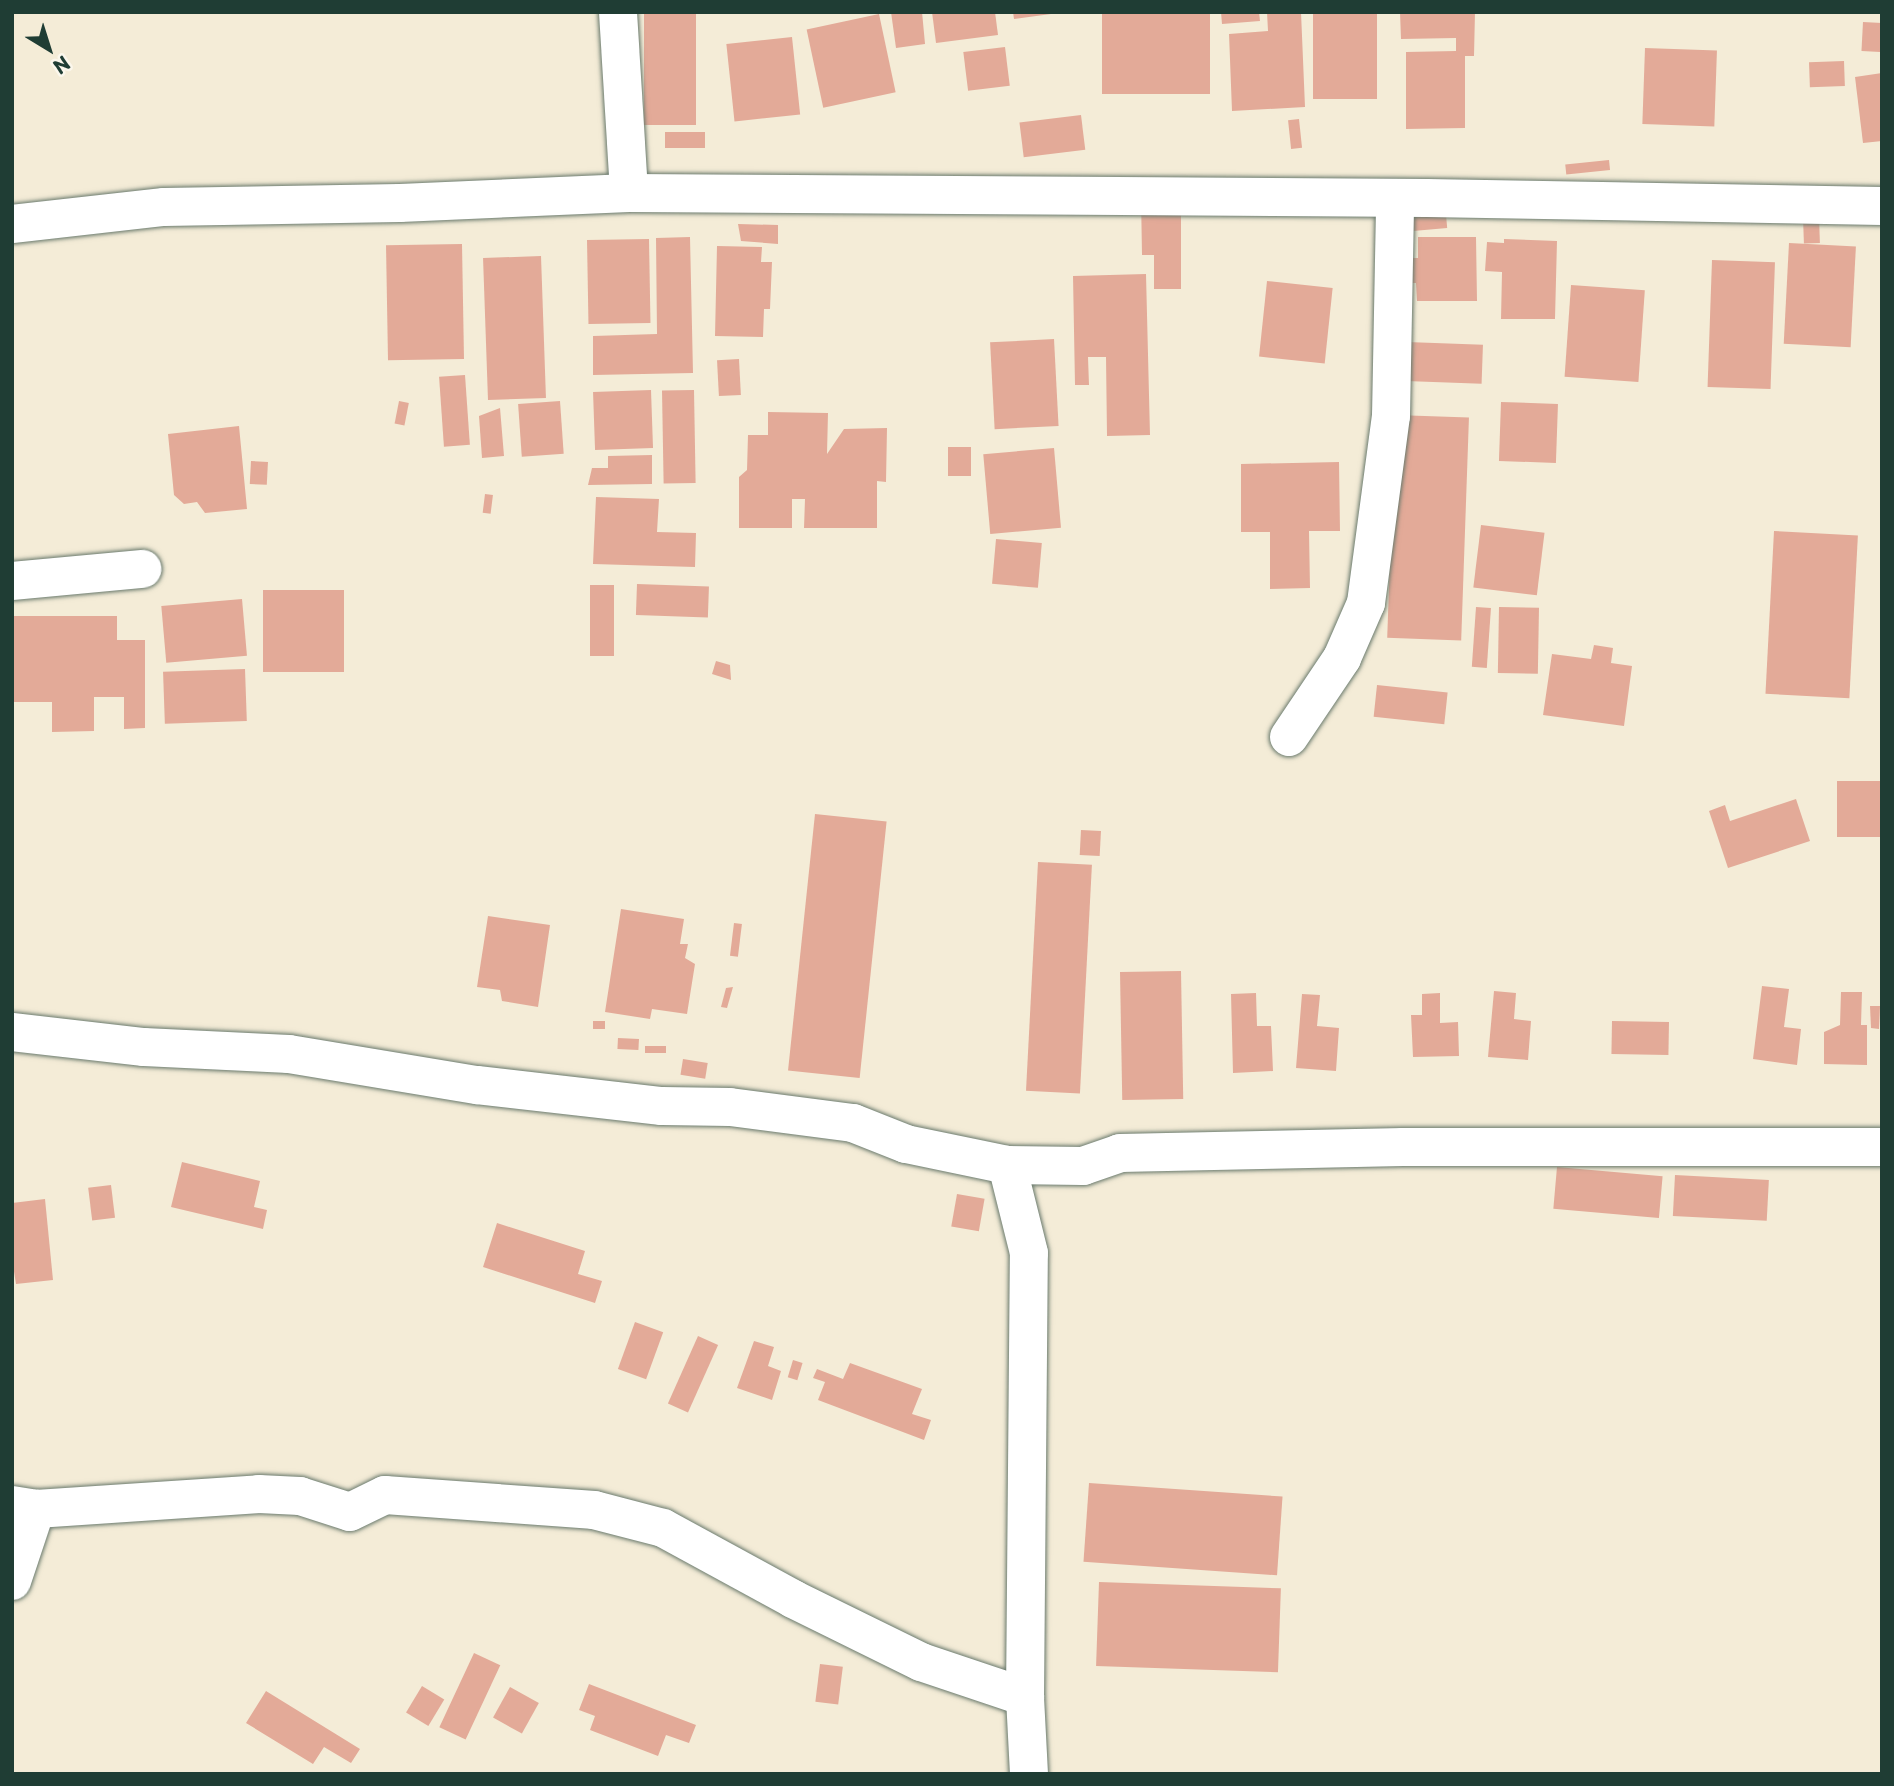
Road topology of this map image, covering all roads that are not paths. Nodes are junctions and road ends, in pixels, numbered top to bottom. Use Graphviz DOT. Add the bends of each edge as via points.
graph roads {
  1 [pos="618,12"];
  2 [pos="629,192"];
  3 [pos="1395,198"];
  4 [pos="1882,206"];
  5 [pos="12,224"];
  6 [pos="142,569"];
  7 [pos="12,581"];
  8 [pos="1289,737"];
  9 [pos="12,1032"];
  10 [pos="1882,1147"];
  11 [pos="1007,1165"];
  12 [pos="24,1507"];
  13 [pos="12,1581"];
  14 [pos="1025,1697"];
  15 [pos="1029,1774"];
  1 -- 2 [label="street"];
  2 -- 3 [label="street"];
  2 -- 5 [label="street" via="400,203 164,207"];
  3 -- 4 [label="street"];
  3 -- 8 [label="street" via="1391,416 1366,603 1342,658"];
  6 -- 7 [label="street"];
  9 -- 11 [label="street" via="144,1047 289,1054 477,1085 662,1106 730,1107 853,1123 906,1144"];
  10 -- 11 [label="street" via="1403,1146 1120,1153 1083,1166"];
  11 -- 14 [label="street" via="1029,1253"];
  12 -- 13 [label="street"];
  12 -- 14 [label="street" via="259,1494 300,1496 350,1512 385,1495 594,1510 663,1528 921,1662"];
  14 -- 15 [label="street"];
}
